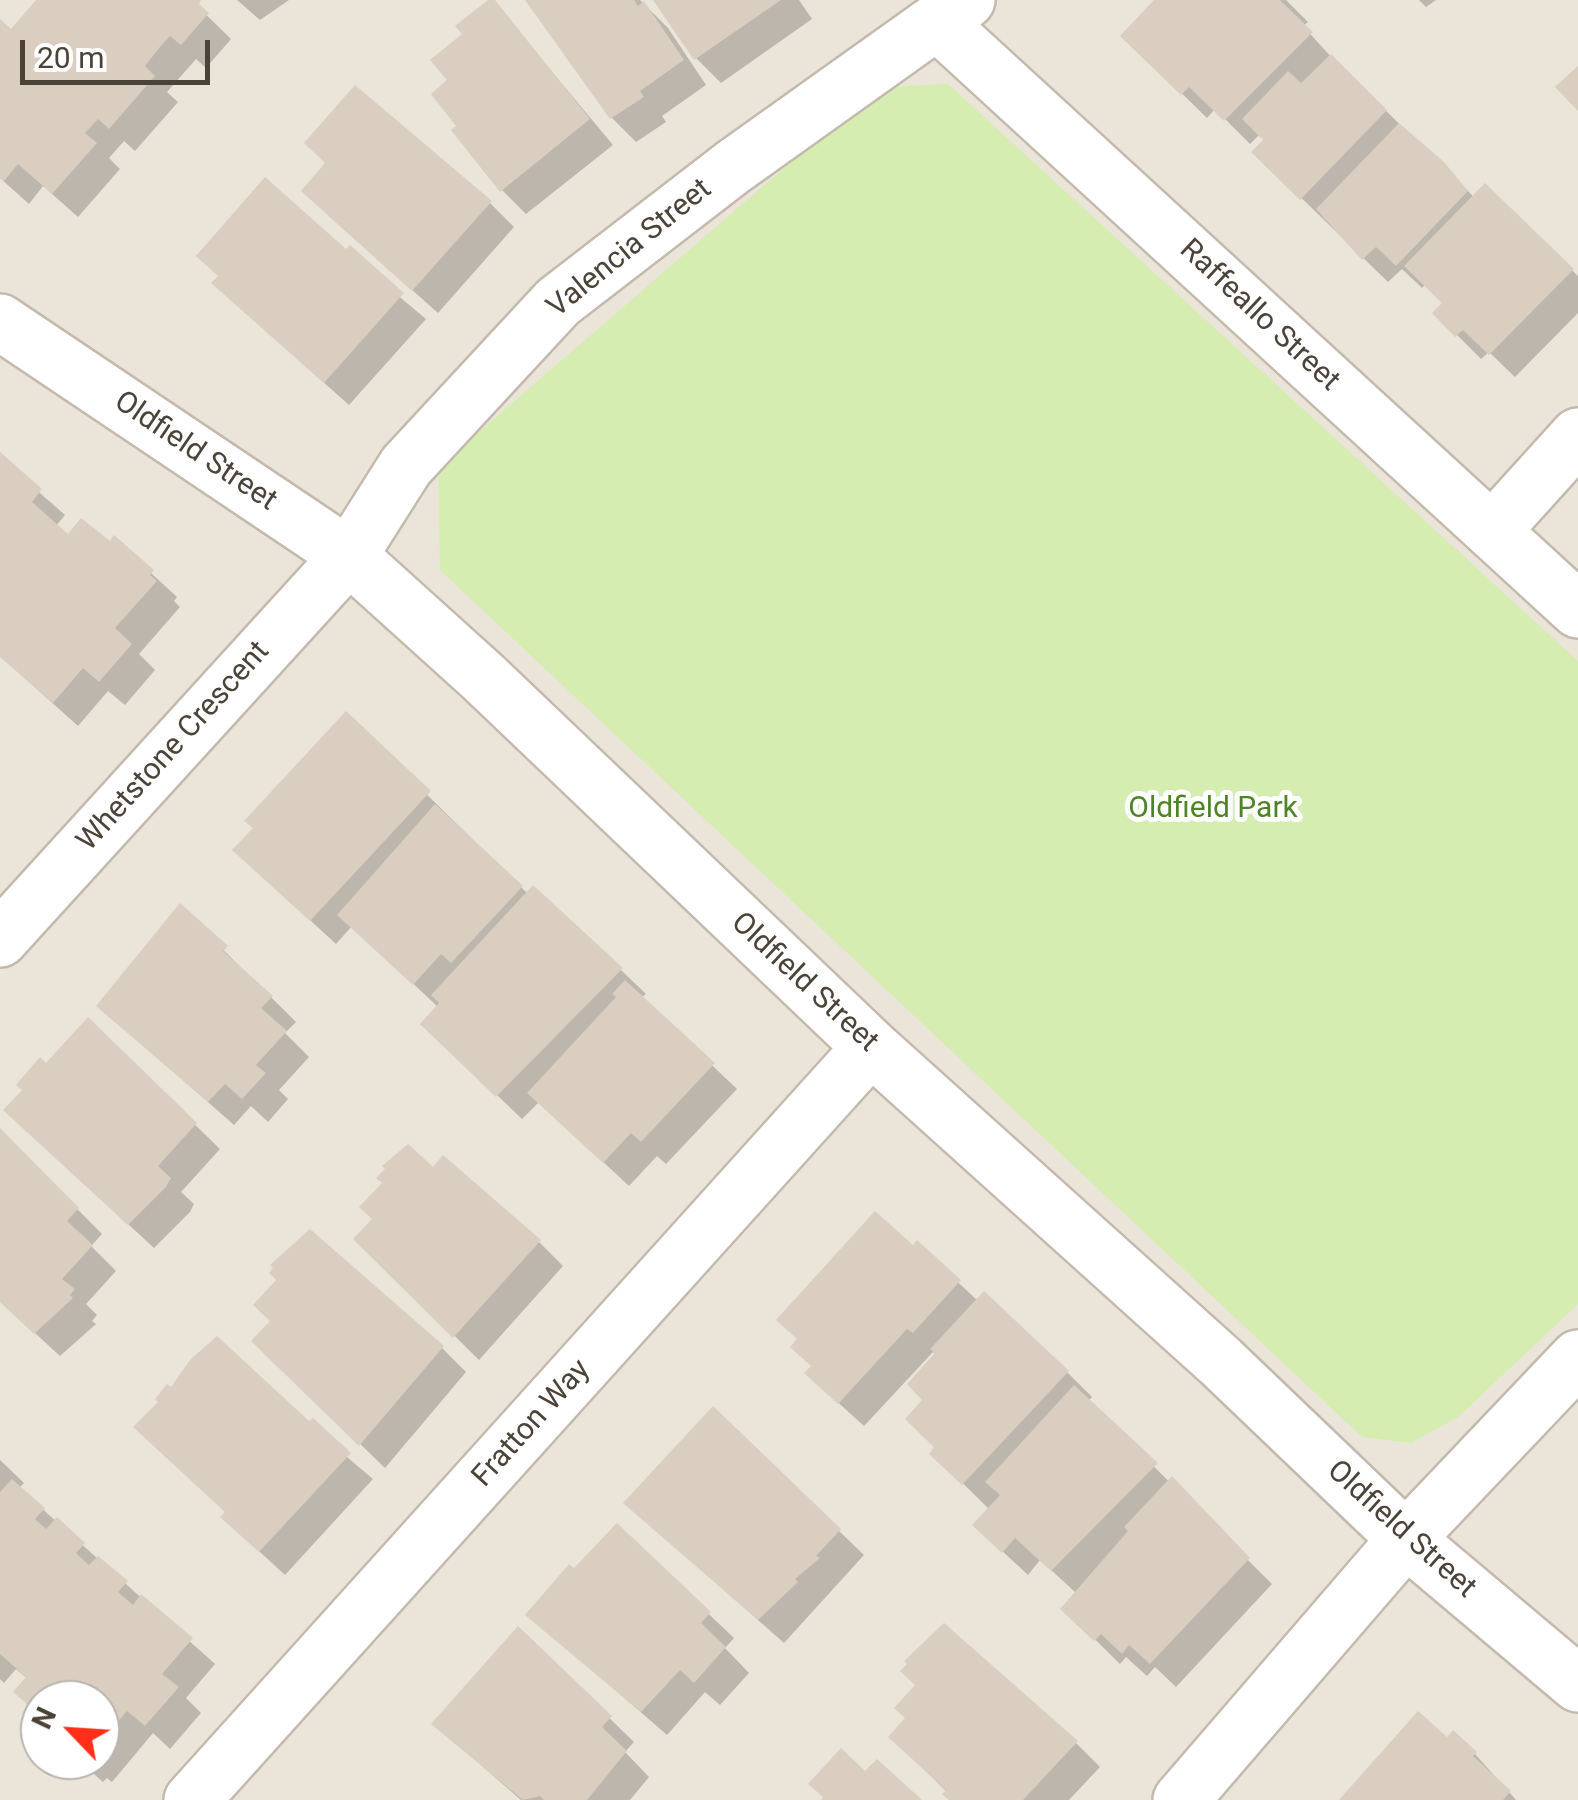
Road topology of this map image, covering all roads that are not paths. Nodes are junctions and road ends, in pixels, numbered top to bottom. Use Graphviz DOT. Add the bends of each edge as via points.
graph roads {
  1 [pos="952,11"];
  2 [pos="0,322"];
  3 [pos="1578,436"];
  4 [pos="1492,531"];
  5 [pos="348,556"];
  6 [pos="1578,610"];
  7 [pos="0,939"];
  8 [pos="872,1047"];
  9 [pos="1578,1358"];
  10 [pos="1406,1539"];
  11 [pos="1578,1684"];
  12 [pos="192,1800"];
  13 [pos="1182,1800"];
  1 -- 4 [label="street, Raffeallo Street"];
  1 -- 5 [label="street, Valencia Street" via="558,302 406,466"];
  2 -- 5 [label="street, Oldfield Street"];
  3 -- 4 [label="street"];
  4 -- 6 [label="street, Raffeallo Street"];
  5 -- 7 [label="street, Whetstone Crescent"];
  5 -- 8 [label="street, Oldfield Street"];
  8 -- 10 [label="street, Oldfield Street"];
  8 -- 12 [label="street, Fratton Way"];
  9 -- 10 [label="street"];
  10 -- 11 [label="street, Oldfield Street"];
  10 -- 13 [label="street"];
}
